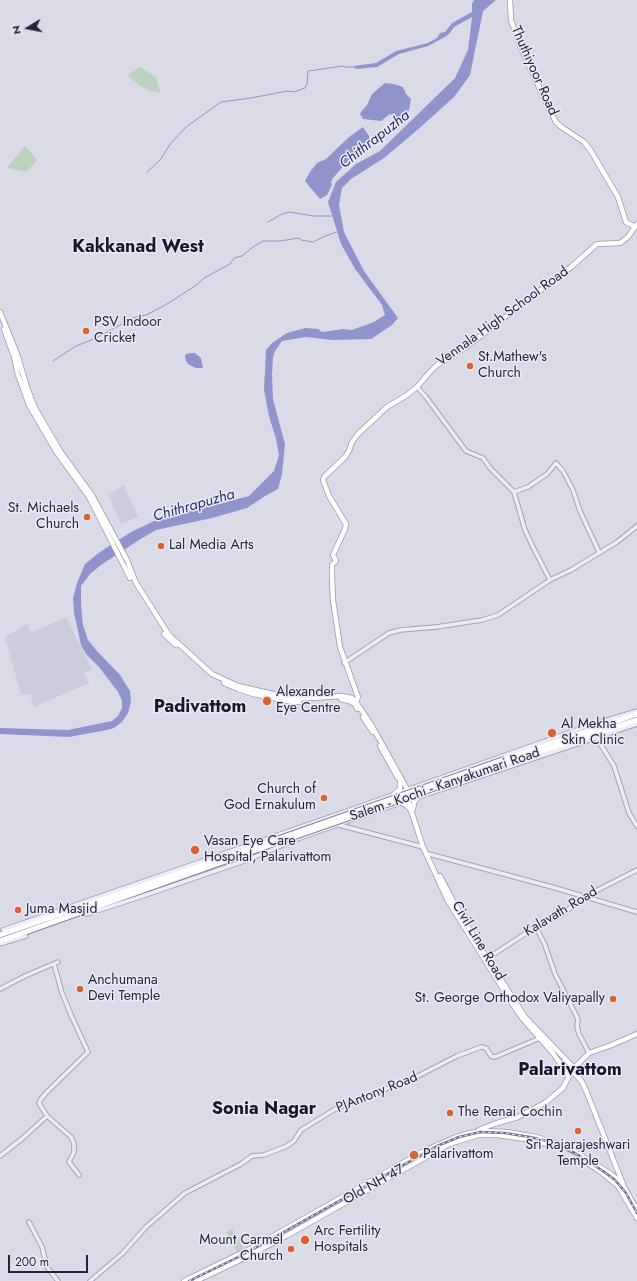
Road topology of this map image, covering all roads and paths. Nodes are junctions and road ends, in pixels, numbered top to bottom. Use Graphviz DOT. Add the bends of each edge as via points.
graph roads {
  1 [pos="510,2"];
  2 [pos="636,225"];
  3 [pos="0,312"];
  4 [pos="0,319"];
  5 [pos="417,387"];
  6 [pos="42,424"];
  7 [pos="514,492"];
  8 [pos="637,526"];
  9 [pos="599,552"];
  10 [pos="550,580"];
  11 [pos="344,663"];
  12 [pos="269,695"];
  13 [pos="356,702"];
  14 [pos="637,711"];
  15 [pos="637,714"];
  16 [pos="637,720"];
  17 [pos="637,724"];
  18 [pos="375,733"];
  19 [pos="596,737"];
  20 [pos="555,744"];
  21 [pos="457,771"];
  22 [pos="446,775"];
  23 [pos="400,782"];
  24 [pos="461,783"];
  25 [pos="450,787"];
  26 [pos="405,789"];
  27 [pos="395,793"];
  28 [pos="418,798"];
  29 [pos="409,800"];
  30 [pos="367,803"];
  31 [pos="402,803"];
  32 [pos="361,805"];
  33 [pos="412,810"];
  34 [pos="370,814"];
  35 [pos="365,815"];
  36 [pos="338,825"];
  37 [pos="637,826"];
  38 [pos="423,847"];
  39 [pos="255,849"];
  40 [pos="429,854"];
  41 [pos="637,870"];
  42 [pos="584,897"];
  43 [pos="104,902"];
  44 [pos="637,912"];
  45 [pos="87,914"];
  46 [pos="536,927"];
  47 [pos="2,933"];
  48 [pos="0,943"];
  49 [pos="488,958"];
  50 [pos="58,962"];
  51 [pos="54,964"];
  52 [pos="499,980"];
  53 [pos="0,989"];
  54 [pos="637,1034"];
  55 [pos="540,1038"];
  56 [pos="589,1053"];
  57 [pos="573,1069"];
  58 [pos="565,1070"];
  59 [pos="569,1076"];
  60 [pos="47,1116"];
  61 [pos="486,1131"];
  62 [pos="0,1156"];
  63 [pos="79,1175"];
  64 [pos="623,1188"];
  65 [pos="637,1210"];
  66 [pos="637,1218"];
  67 [pos="29,1222"];
  68 [pos="252,1251"];
  69 [pos="58,1281"];
  70 [pos="90,1281"];
  71 [pos="184,1281"];
  72 [pos="196,1281"];
  1 -- 2 [label="main road, Thuthiyoor Road" via="511,20 556,122 592,151 618,197 626,222"];
  2 -- 5 [label="main road, Vennala High School Road" via="620,243 597,244 571,267 466,347 437,365"];
  3 -- 6 [label="main road"];
  4 -- 6 [label="main road" via="25,393"];
  5 -- 7 [label="street" via="466,451 483,458"];
  5 -- 11 [label="main road, Vennala High School Road" via="387,408 358,434 345,457 323,480 346,524 346,530 333,555 336,561 332,565 333,600"];
  6 -- 12 [label="main road" via="57,453 89,497 113,538 132,583 167,638 212,677 238,689"];
  7 -- 9 [label="street" via="543,477 556,463 573,490"];
  7 -- 10 [label="street" via="525,530"];
  8 -- 9 [label="street"];
  9 -- 10 [label="street"];
  10 -- 11 [label="street" via="498,615 482,620 389,633"];
  11 -- 13 [label="main road" via="358,697"];
  12 -- 13 [label="main road" via="298,699 346,696"];
  12 -- 18 [label="main road" via="293,702 345,699 355,704"];
  13 -- 18 [label="main road"];
  14 -- 20 [label="street" via="585,726"];
  15 -- 20 [label="highway, Salem - Kochi - Kanyakumari Road"];
  16 -- 20 [label="highway, Salem - Kochi - Kanyakumari Road"];
  17 -- 19 [label="street"];
  18 -- 23 [label="main road"];
  18 -- 26 [label="main road"];
  19 -- 20 [label="street"];
  19 -- 37 [label="street" via="614,766 629,813"];
  20 -- 21 [label="street, Salem - Kochi - Kanyakumari Road"];
  20 -- 24 [label="street, Salem - Kochi - Kanyakumari Road"];
  20 -- 39 [label="highway, Salem - Kochi - Kanyakumari Road, bridge"];
  21 -- 22 [label="street, Salem - Kochi - Kanyakumari Road"];
  21 -- 24 [label="street"];
  22 -- 25 [label="street"];
  22 -- 26 [label="street, Salem - Kochi - Kanyakumari Road"];
  23 -- 26 [label="main road"];
  23 -- 27 [label="main road" via="400,789"];
  24 -- 25 [label="street, Salem - Kochi - Kanyakumari Road"];
  25 -- 28 [label="street, Salem - Kochi - Kanyakumari Road"];
  26 -- 27 [label="street, Salem - Kochi - Kanyakumari Road"];
  27 -- 30 [label="street, Salem - Kochi - Kanyakumari Road"];
  28 -- 29 [label="street, Salem - Kochi - Kanyakumari Road"];
  28 -- 33 [label="main road"];
  29 -- 31 [label="street, Salem - Kochi - Kanyakumari Road"];
  29 -- 33 [label="main road, Civil Line Road"];
  30 -- 32 [label="street, Salem - Kochi - Kanyakumari Road"];
  30 -- 34 [label="street"];
  31 -- 33 [label="main road"];
  31 -- 34 [label="street, Salem - Kochi - Kanyakumari Road"];
  32 -- 35 [label="street" via="364,807"];
  32 -- 39 [label="street, Salem - Kochi - Kanyakumari Road"];
  33 -- 38 [label="main road, Civil Line Road"];
  33 -- 40 [label="main road, Civil Line Road"];
  34 -- 35 [label="street, Salem - Kochi - Kanyakumari Road"];
  35 -- 36 [label="street, Salem - Kochi - Kanyakumari Road"];
  36 -- 38 [label="street"];
  36 -- 39 [label="street, Salem - Kochi - Kanyakumari Road"];
  38 -- 52 [label="main road, Civil Line Road" via="448,901"];
  39 -- 43 [label="highway, Salem - Kochi - Kanyakumari Road"];
  39 -- 45 [label="street" via="137,898"];
  39 -- 47 [label="street"];
  40 -- 42 [label="street"];
  40 -- 49 [label="main road, Civil Line Road" via="453,901"];
  41 -- 42 [label="street, Kalavath Road"];
  42 -- 44 [label="street"];
  42 -- 46 [label="street, Kalavath Road" via="561,914"];
  43 -- 47 [label="highway, Salem - Kochi - Kanyakumari Road"];
  43 -- 48 [label="highway, Salem - Kochi - Kanyakumari Road"];
  46 -- 49 [label="street, Kalavath Road"];
  46 -- 56 [label="street" via="576,1015 579,1034"];
  49 -- 52 [label="main road, Civil Line Road"];
  50 -- 51 [label="street"];
  51 -- 53 [label="street"];
  51 -- 60 [label="street" via="70,1015 88,1052 41,1099 40,1103"];
  52 -- 55 [label="main road, Civil Line Road" via="522,1018"];
  52 -- 57 [label="main road, Civil Line Road" via="526,1017"];
  54 -- 56 [label="main road"];
  55 -- 58 [label="main road, Civil Line Road"];
  55 -- 70 [label="street, PJAntony Road" via="495,1057 491,1056 484,1046 337,1108 301,1130 287,1146 264,1155 252,1156 185,1193"];
  56 -- 57 [label="main road"];
  57 -- 58 [label="main road" via="569,1067"];
  57 -- 59 [label="main road"];
  57 -- 64 [label="main road" via="587,1093"];
  58 -- 59 [label="main road"];
  59 -- 61 [label="main road, Old NH 47" via="563,1088 545,1103"];
  60 -- 62 [label="street"];
  60 -- 63 [label="street" via="71,1137 74,1152 69,1162"];
  61 -- 64 [label="main road, Old NH 47" via="522,1134 562,1146 605,1170"];
  61 -- 68 [label="main road, Old NH 47" via="449,1144"];
  61 -- 68 [label="main road, Old NH 47" via="456,1137 424,1151"];
  64 -- 65 [label="main road"];
  64 -- 66 [label="main road"];
  67 -- 69 [label="street" via="42,1248 47,1267"];
  68 -- 71 [label="main road, Old NH 47"];
  68 -- 72 [label="main road, Old NH 47"];
}
